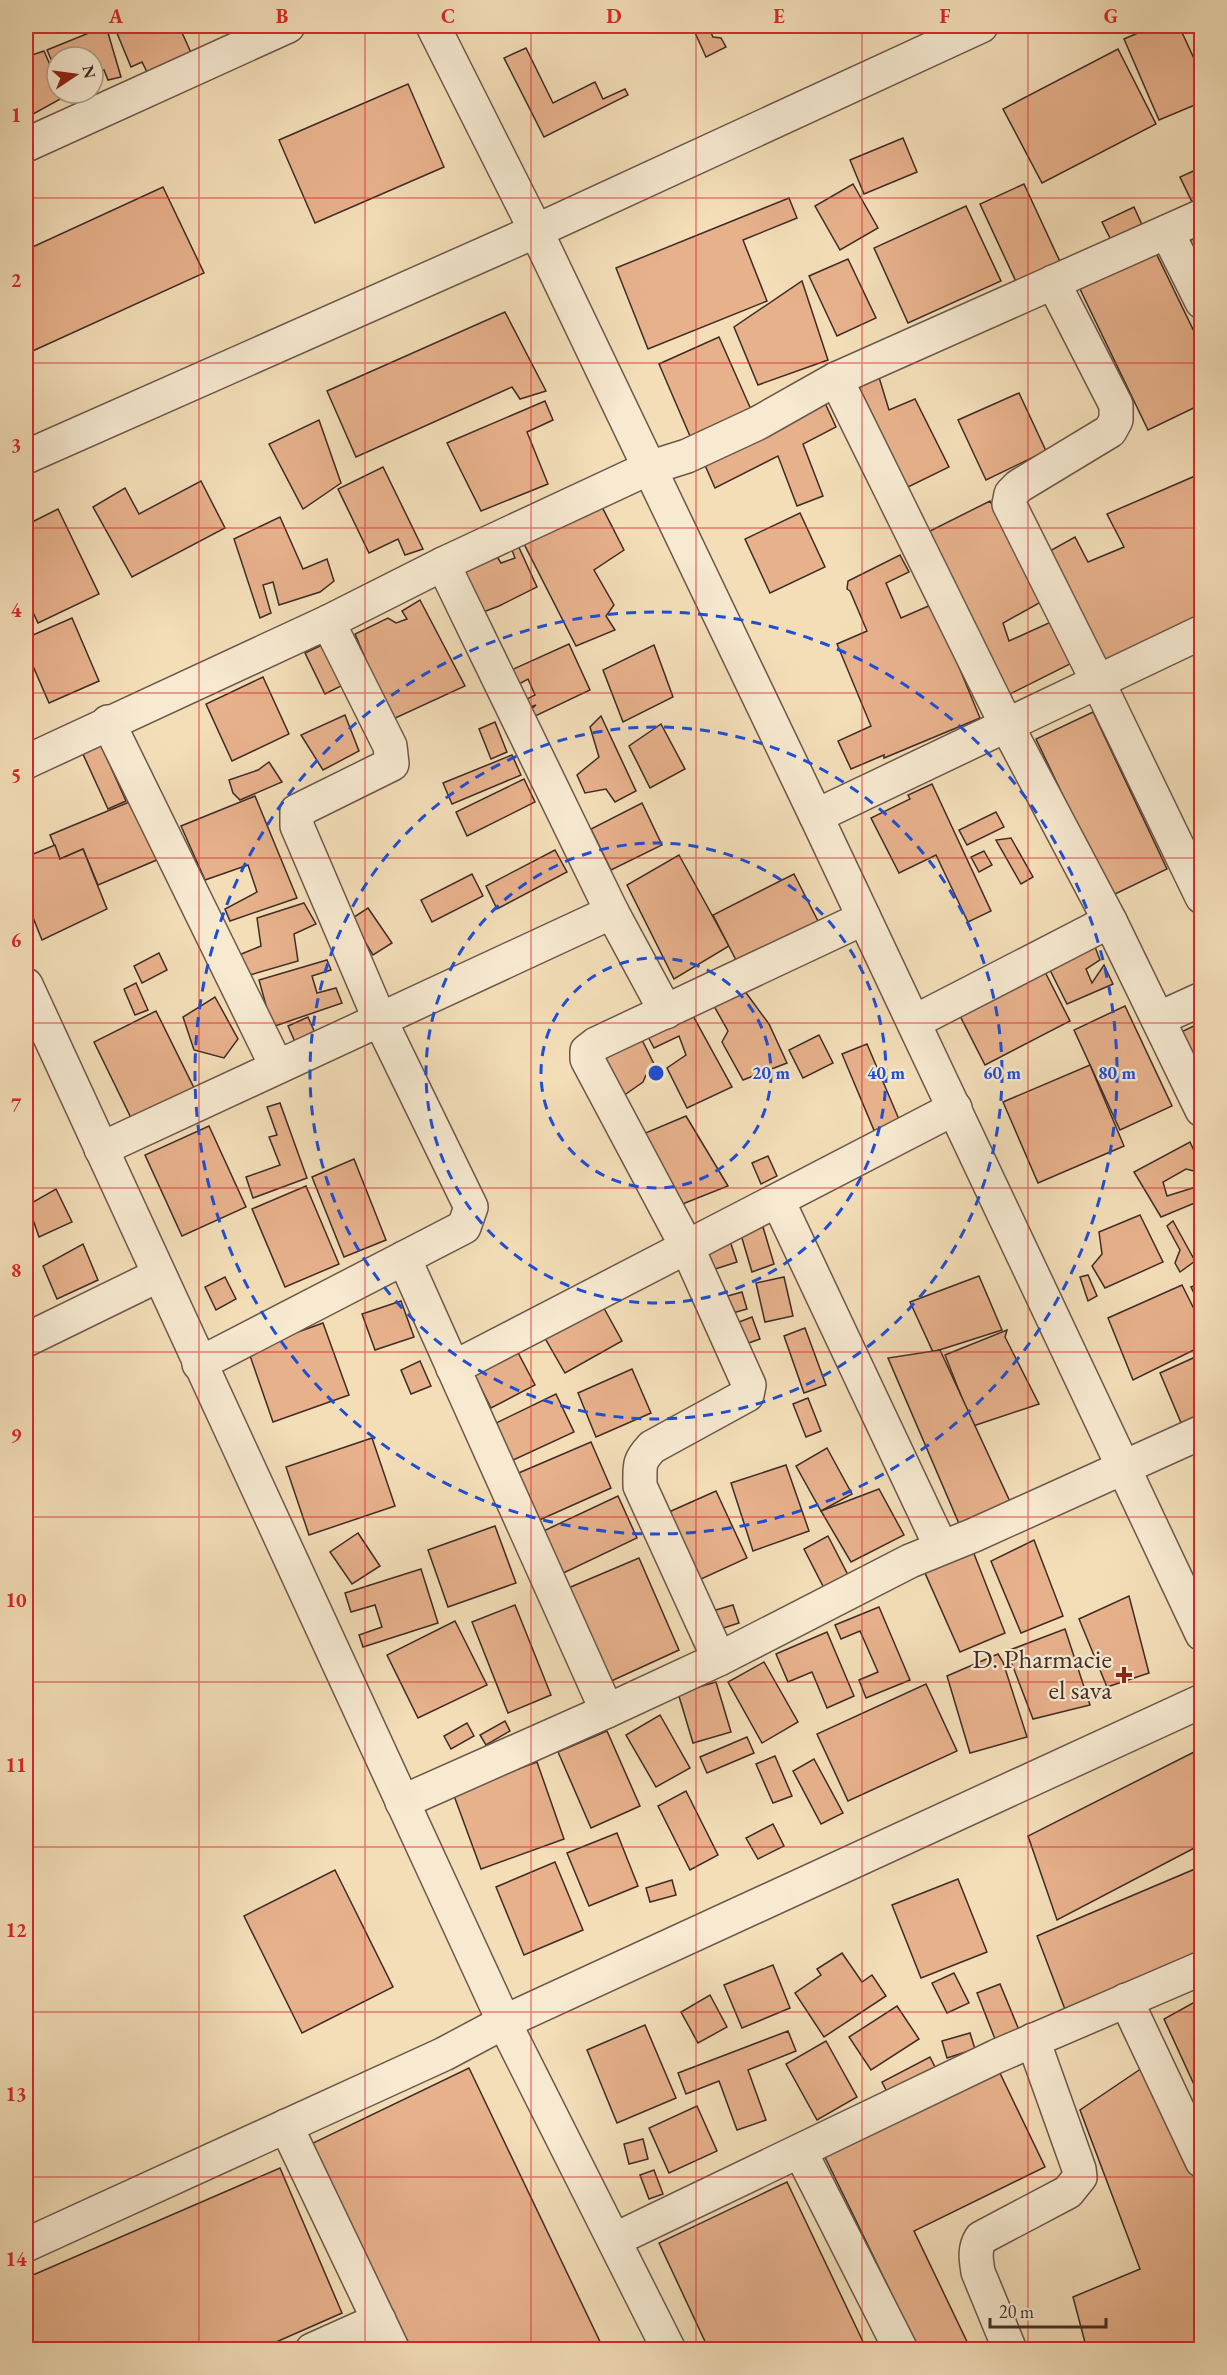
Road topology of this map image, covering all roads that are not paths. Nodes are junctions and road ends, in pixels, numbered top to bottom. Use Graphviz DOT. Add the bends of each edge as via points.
graph roads {
  1 [pos="288,26"];
  2 [pos="433,26"];
  3 [pos="981,26"];
  4 [pos="227,38"];
  5 [pos="26,146"];
  6 [pos="1202,216"];
  7 [pos="536,231"];
  8 [pos="1167,232"];
  9 [pos="1053,282"];
  10 [pos="1202,302"];
  11 [pos="836,379"];
  12 [pos="26,457"];
  13 [pos="649,468"];
  14 [pos="443,564"];
  15 [pos="328,622"];
  16 [pos="1202,632"];
  17 [pos="1098,682"];
  18 [pos="108,722"];
  19 [pos="1006,724"];
  20 [pos="26,762"];
  21 [pos="816,816"];
  22 [pos="1202,897"];
  23 [pos="612,912"];
  24 [pos="864,918"];
  25 [pos="1110,921"];
  26 [pos="26,985"];
  27 [pos="1202,999"];
  28 [pos="666,1012"];
  29 [pos="1158,1019"];
  30 [pos="380,1020"];
  31 [pos="914,1022"];
  32 [pos="277,1067"];
  33 [pos="955,1108"];
  34 [pos="1202,1110"];
  35 [pos="101,1149"];
  36 [pos="778,1201"];
  37 [pos="687,1247"];
  38 [pos="404,1258"];
  39 [pos="159,1275"];
  40 [pos="26,1340"];
  41 [pos="199,1364"];
  42 [pos="453,1368"];
  43 [pos="1202,1432"];
  44 [pos="1125,1468"];
  45 [pos="941,1547"];
  46 [pos="1202,1634"];
  47 [pos="719,1659"];
  48 [pos="1202,1701"];
  49 [pos="607,1711"];
  50 [pos="402,1802"];
  51 [pos="1202,1968"];
  52 [pos="1126,2000"];
  53 [pos="504,2022"];
  54 [pos="1033,2040"];
  55 [pos="286,2126"];
  56 [pos="800,2151"];
  57 [pos="1202,2161"];
  58 [pos="614,2240"];
  59 [pos="26,2245"];
  60 [pos="379,2320"];
  61 [pos="312,2349"];
  62 [pos="393,2349"];
  63 [pos="669,2349"];
  64 [pos="901,2349"];
  65 [pos="1010,2349"];
  1 -- 4 [label="street"];
  2 -- 7 [label="street"];
  3 -- 7 [label="street"];
  4 -- 5 [label="street"];
  6 -- 8 [label="street"];
  7 -- 12 [label="street"];
  7 -- 13 [label="street"];
  8 -- 9 [label="street"];
  8 -- 10 [label="street"];
  9 -- 11 [label="street"];
  9 -- 17 [label="street" via="1116,405 1116,420 1110,431 1019,486 1011,494 1009,504"];
  11 -- 13 [label="street" via="758,423 687,456"];
  11 -- 19 [label="street"];
  13 -- 14 [label="street"];
  13 -- 21 [label="street"];
  14 -- 15 [label="street"];
  14 -- 23 [label="street"];
  15 -- 18 [label="street"];
  15 -- 30 [label="street" via="390,746 392,765 297,811 297,826"];
  16 -- 17 [label="street"];
  17 -- 19 [label="street"];
  17 -- 22 [label="street"];
  18 -- 20 [label="street"];
  18 -- 32 [label="street"];
  19 -- 21 [label="street"];
  19 -- 25 [label="street"];
  21 -- 24 [label="street"];
  23 -- 28 [label="street"];
  23 -- 30 [label="street"];
  24 -- 28 [label="street"];
  24 -- 31 [label="street"];
  25 -- 29 [label="street"];
  25 -- 31 [label="street"];
  26 -- 35 [label="street"];
  27 -- 29 [label="street"];
  28 -- 37 [label="street" via="596,1044 587,1051 587,1059"];
  29 -- 34 [label="street"];
  30 -- 32 [label="street"];
  30 -- 38 [label="street" via="471,1207 464,1227"];
  31 -- 33 [label="street"];
  32 -- 35 [label="street"];
  33 -- 36 [label="street"];
  33 -- 44 [label="street"];
  35 -- 39 [label="street"];
  36 -- 37 [label="street"];
  36 -- 45 [label="street"];
  37 -- 42 [label="street"];
  37 -- 47 [label="street" via="749,1385 747,1395 652,1447 641,1459 640,1486"];
  38 -- 41 [label="street"];
  38 -- 42 [label="street"];
  39 -- 40 [label="street"];
  39 -- 41 [label="street"];
  41 -- 50 [label="street"];
  42 -- 49 [label="street"];
  43 -- 44 [label="street"];
  44 -- 45 [label="street"];
  44 -- 46 [label="street"];
  45 -- 47 [label="street"];
  47 -- 49 [label="street"];
  48 -- 53 [label="street"];
  49 -- 50 [label="street"];
  50 -- 53 [label="street"];
  51 -- 52 [label="street"];
  52 -- 54 [label="street"];
  52 -- 57 [label="street"];
  53 -- 55 [label="street" via="444,2054"];
  53 -- 58 [label="street"];
  54 -- 56 [label="street"];
  54 -- 65 [label="street" via="1080,2177 1068,2192 981,2238 978,2244 978,2272"];
  55 -- 59 [label="street"];
  55 -- 60 [label="street"];
  56 -- 58 [label="street"];
  56 -- 64 [label="street"];
  58 -- 63 [label="street"];
  60 -- 61 [label="street"];
  60 -- 62 [label="street"];
}
